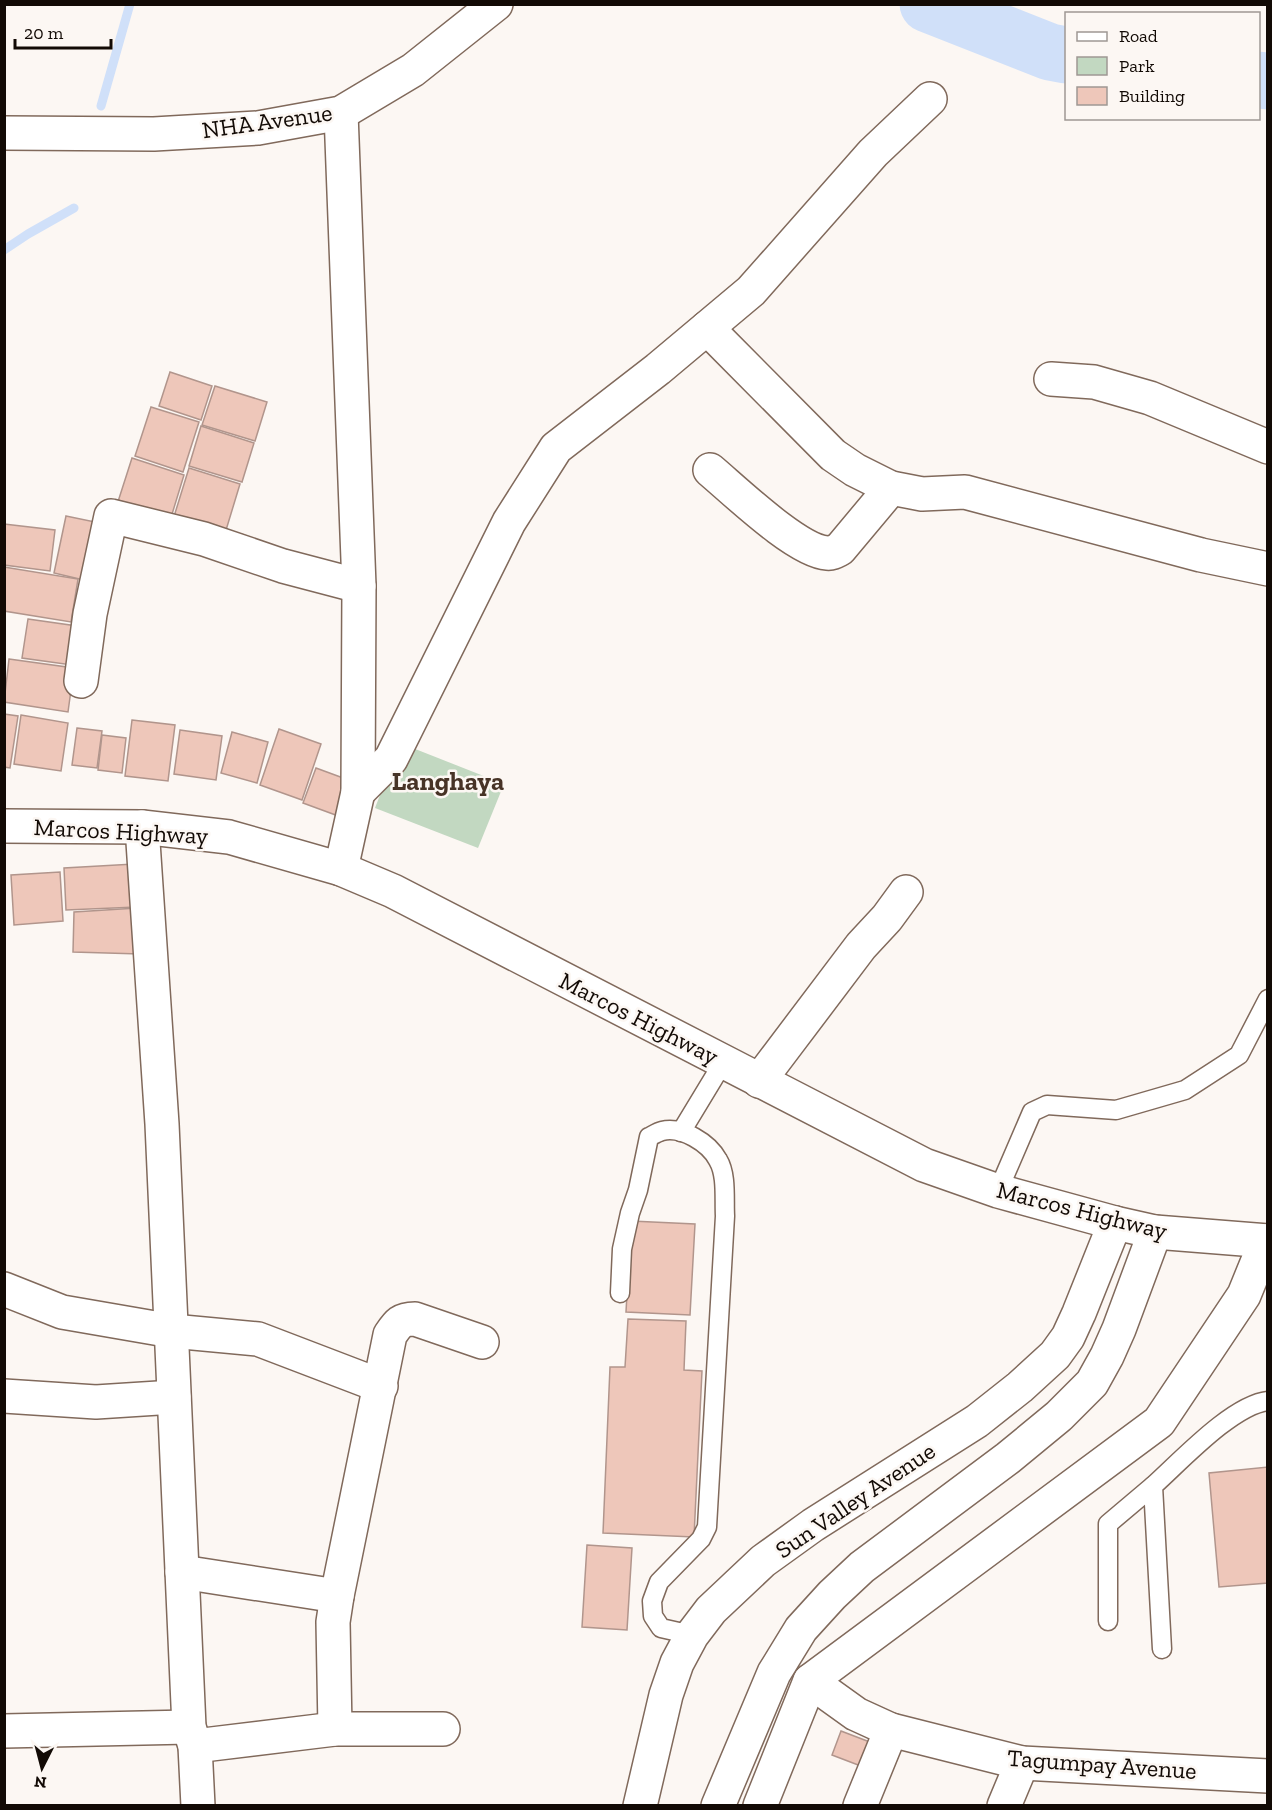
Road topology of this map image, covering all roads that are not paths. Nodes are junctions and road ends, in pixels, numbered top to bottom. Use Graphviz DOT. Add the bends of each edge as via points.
graph roads {
  1 [pos="496,4"];
  2 [pos="930,99"];
  3 [pos="341,112"];
  4 [pos="4,133"];
  5 [pos="706,328"];
  6 [pos="1051,379"];
  7 [pos="1268,447"];
  8 [pos="710,470"];
  9 [pos="891,488"];
  10 [pos="1268,569"];
  11 [pos="359,586"];
  12 [pos="81,681"];
  13 [pos="358,792"];
  14 [pos="4,826"];
  15 [pos="142,827"];
  16 [pos="342,868"];
  17 [pos="906,892"];
  18 [pos="1268,999"];
  19 [pos="724,1061"];
  20 [pos="759,1081"];
  21 [pos="681,1132"];
  22 [pos="998,1191"];
  23 [pos="1115,1223"];
  24 [pos="1155,1232"];
  25 [pos="1267,1241"];
  26 [pos="4,1289"];
  27 [pos="620,1293"];
  28 [pos="172,1331"];
  29 [pos="482,1342"];
  30 [pos="381,1386"];
  31 [pos="4,1396"];
  32 [pos="174,1397"];
  33 [pos="1268,1401"];
  34 [pos="1153,1486"];
  35 [pos="182,1572"];
  36 [pos="337,1596"];
  37 [pos="1108,1621"];
  38 [pos="692,1635"];
  39 [pos="1162,1649"];
  40 [pos="810,1681"];
  41 [pos="335,1729"];
  42 [pos="443,1729"];
  43 [pos="891,1730"];
  44 [pos="4,1731"];
  45 [pos="192,1737"];
  46 [pos="1022,1762"];
  47 [pos="1268,1776"];
  48 [pos="198,1806"];
  49 [pos="640,1806"];
  50 [pos="718,1806"];
  51 [pos="760,1806"];
  52 [pos="860,1806"];
  53 [pos="1004,1806"];
  1 -- 3 [label="street, NHA Avenue" via="413,69"];
  2 -- 5 [label="street" via="873,153 751,291"];
  3 -- 4 [label="street, NHA Avenue" via="258,128 154,134"];
  3 -- 11 [label="street"];
  5 -- 9 [label="street" via="832,455"];
  5 -- 13 [label="street" via="556,448 509,522 391,759"];
  6 -- 7 [label="street" via="1094,382 1150,398"];
  8 -- 9 [label="street" via="787,534 809,548 829,554 840,549"];
  9 -- 10 [label="street" via="922,494 965,492"];
  11 -- 12 [label="street" via="204,539 111,516 90,614"];
  11 -- 13 [label="street"];
  13 -- 16 [label="street"];
  14 -- 15 [label="street, Marcos Highway"];
  15 -- 16 [label="street, Marcos Highway" via="229,837"];
  15 -- 28 [label="street"];
  16 -- 19 [label="street, Marcos Highway"];
  17 -- 20 [label="street"];
  18 -- 22 [label="lane" via="1239,1055 1185,1090 1116,1110 1047,1105 1032,1112"];
  19 -- 20 [label="street, Marcos Highway"];
  19 -- 21 [label="lane"];
  20 -- 22 [label="street, Marcos Highway" via="924,1165"];
  21 -- 27 [label="lane" via="662,1131 649,1137 622,1249"];
  21 -- 38 [label="lane" via="694,1135 718,1159 723,1175 725,1216 707,1527 701,1539 659,1582 652,1601 653,1616 661,1628"];
  22 -- 23 [label="street, Marcos Highway"];
  23 -- 24 [label="street, Marcos Highway"];
  23 -- 38 [label="street, Sun Valley Avenue" via="1079,1313 1055,1355 977,1420 763,1561 711,1610"];
  24 -- 25 [label="street, Marcos Highway"];
  24 -- 50 [label="street" via="1119,1329 1092,1383 1008,1458 862,1567 801,1629 774,1673"];
  25 -- 40 [label="street" via="1244,1295 1159,1422"];
  26 -- 28 [label="street" via="62,1312"];
  28 -- 30 [label="street" via="258,1339"];
  28 -- 32 [label="street"];
  29 -- 30 [label="street" via="406,1319 390,1335"];
  30 -- 36 [label="street"];
  31 -- 32 [label="street" via="96,1402"];
  32 -- 35 [label="street"];
  33 -- 34 [label="lane" via="1257,1402 1222,1424"];
  34 -- 37 [label="lane" via="1108,1524"];
  34 -- 39 [label="lane"];
  35 -- 36 [label="street"];
  35 -- 45 [label="street"];
  36 -- 41 [label="street" via="333,1622"];
  38 -- 49 [label="street, Sun Valley Avenue" via="666,1695"];
  40 -- 43 [label="street, Tagumpay Avenue" via="856,1714"];
  40 -- 51 [label="street"];
  41 -- 42 [label="street"];
  41 -- 45 [label="street"];
  43 -- 46 [label="street, Tagumpay Avenue"];
  43 -- 52 [label="street"];
  44 -- 45 [label="street"];
  45 -- 48 [label="street"];
  46 -- 47 [label="street, Tagumpay Avenue"];
  46 -- 53 [label="street"];
}
